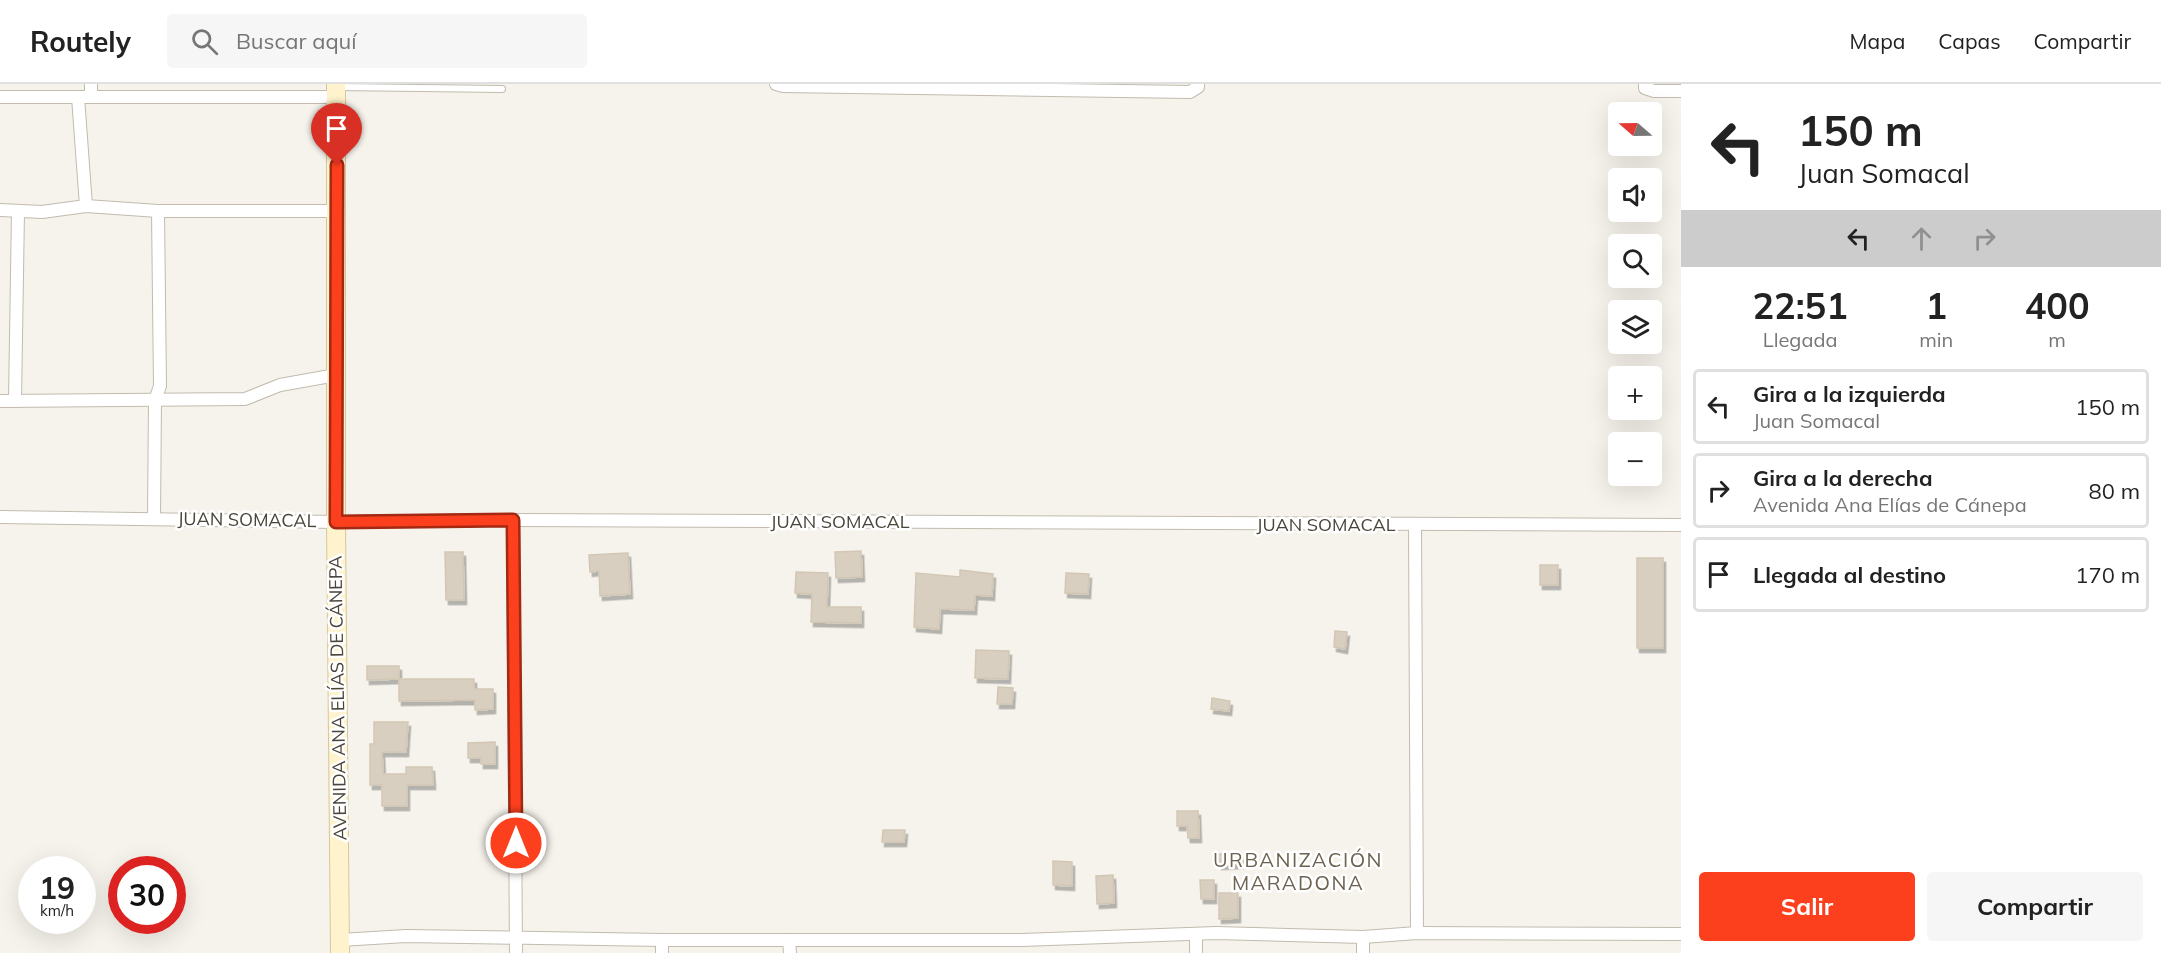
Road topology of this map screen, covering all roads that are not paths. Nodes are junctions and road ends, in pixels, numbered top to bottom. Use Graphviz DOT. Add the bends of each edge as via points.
graph roads {
  1 [pos="776,84"];
  2 [pos="1198,84"];
  3 [pos="1645,84"];
  4 [pos="915,86"];
  5 [pos="1053,87"];
  6 [pos="336,89"];
  7 [pos="502,89"];
  8 [pos="91,90"];
  9 [pos="1681,91"];
  10 [pos="0,97"];
  11 [pos="78,97"];
  12 [pos="86,206"];
  13 [pos="0,210"];
  14 [pos="18,211"];
  15 [pos="158,211"];
  16 [pos="337,211"];
  17 [pos="336,375"];
  18 [pos="155,400"];
  19 [pos="0,401"];
  20 [pos="15,401"];
  21 [pos="0,518"];
  22 [pos="154,518"];
  23 [pos="513,520"];
  24 [pos="336,522"];
  25 [pos="1416,525"];
  26 [pos="1681,525"];
  27 [pos="1417,933"];
  28 [pos="1681,934"];
  29 [pos="1196,935"];
  30 [pos="517,936"];
  31 [pos="1363,937"];
  32 [pos="917,940"];
  33 [pos="1022,940"];
  34 [pos="340,947"];
  35 [pos="662,947"];
  36 [pos="790,947"];
  37 [pos="516,953"];
  38 [pos="917,953"];
  39 [pos="1022,953"];
  40 [pos="1196,953"];
  41 [pos="1363,953"];
  1 -- 4 [label="street"];
  2 -- 5 [label="street" via="1190,92"];
  3 -- 9 [label="street" via="1645,88 1654,91"];
  4 -- 5 [label="street"];
  6 -- 7 [label="lane"];
  6 -- 8 [label="street"];
  6 -- 16 [label="main road, AVENIDA ANA ELÍAS DE CÁNEPA"];
  8 -- 11 [label="street"];
  10 -- 11 [label="street"];
  11 -- 12 [label="street"];
  12 -- 14 [label="street"];
  12 -- 15 [label="street"];
  13 -- 14 [label="street"];
  14 -- 20 [label="street"];
  15 -- 16 [label="street"];
  15 -- 18 [label="street" via="159,386"];
  16 -- 17 [label="main road, AVENIDA ANA ELÍAS DE CÁNEPA"];
  17 -- 18 [label="street" via="289,382 245,399"];
  17 -- 24 [label="main road, AVENIDA ANA ELÍAS DE CÁNEPA"];
  18 -- 20 [label="street"];
  18 -- 22 [label="street"];
  19 -- 20 [label="street"];
  21 -- 22 [label="street, JUAN SOMACAL"];
  22 -- 24 [label="street, JUAN SOMACAL"];
  23 -- 24 [label="street, JUAN SOMACAL"];
  23 -- 25 [label="street, JUAN SOMACAL"];
  23 -- 30 [label="street"];
  24 -- 34 [label="main road, AVENIDA ANA ELÍAS DE CÁNEPA"];
  25 -- 26 [label="street, JUAN SOMACAL"];
  25 -- 27 [label="street"];
  27 -- 28 [label="street"];
  27 -- 31 [label="street"];
  29 -- 31 [label="street" via="1289,933"];
  29 -- 33 [label="street"];
  29 -- 40 [label="street"];
  30 -- 34 [label="street" via="406,936"];
  30 -- 35 [label="street"];
  30 -- 37 [label="street"];
  31 -- 41 [label="street"];
  32 -- 33 [label="street"];
  32 -- 36 [label="street"];
  32 -- 38 [label="street"];
  33 -- 39 [label="street"];
  35 -- 36 [label="street"];
}
